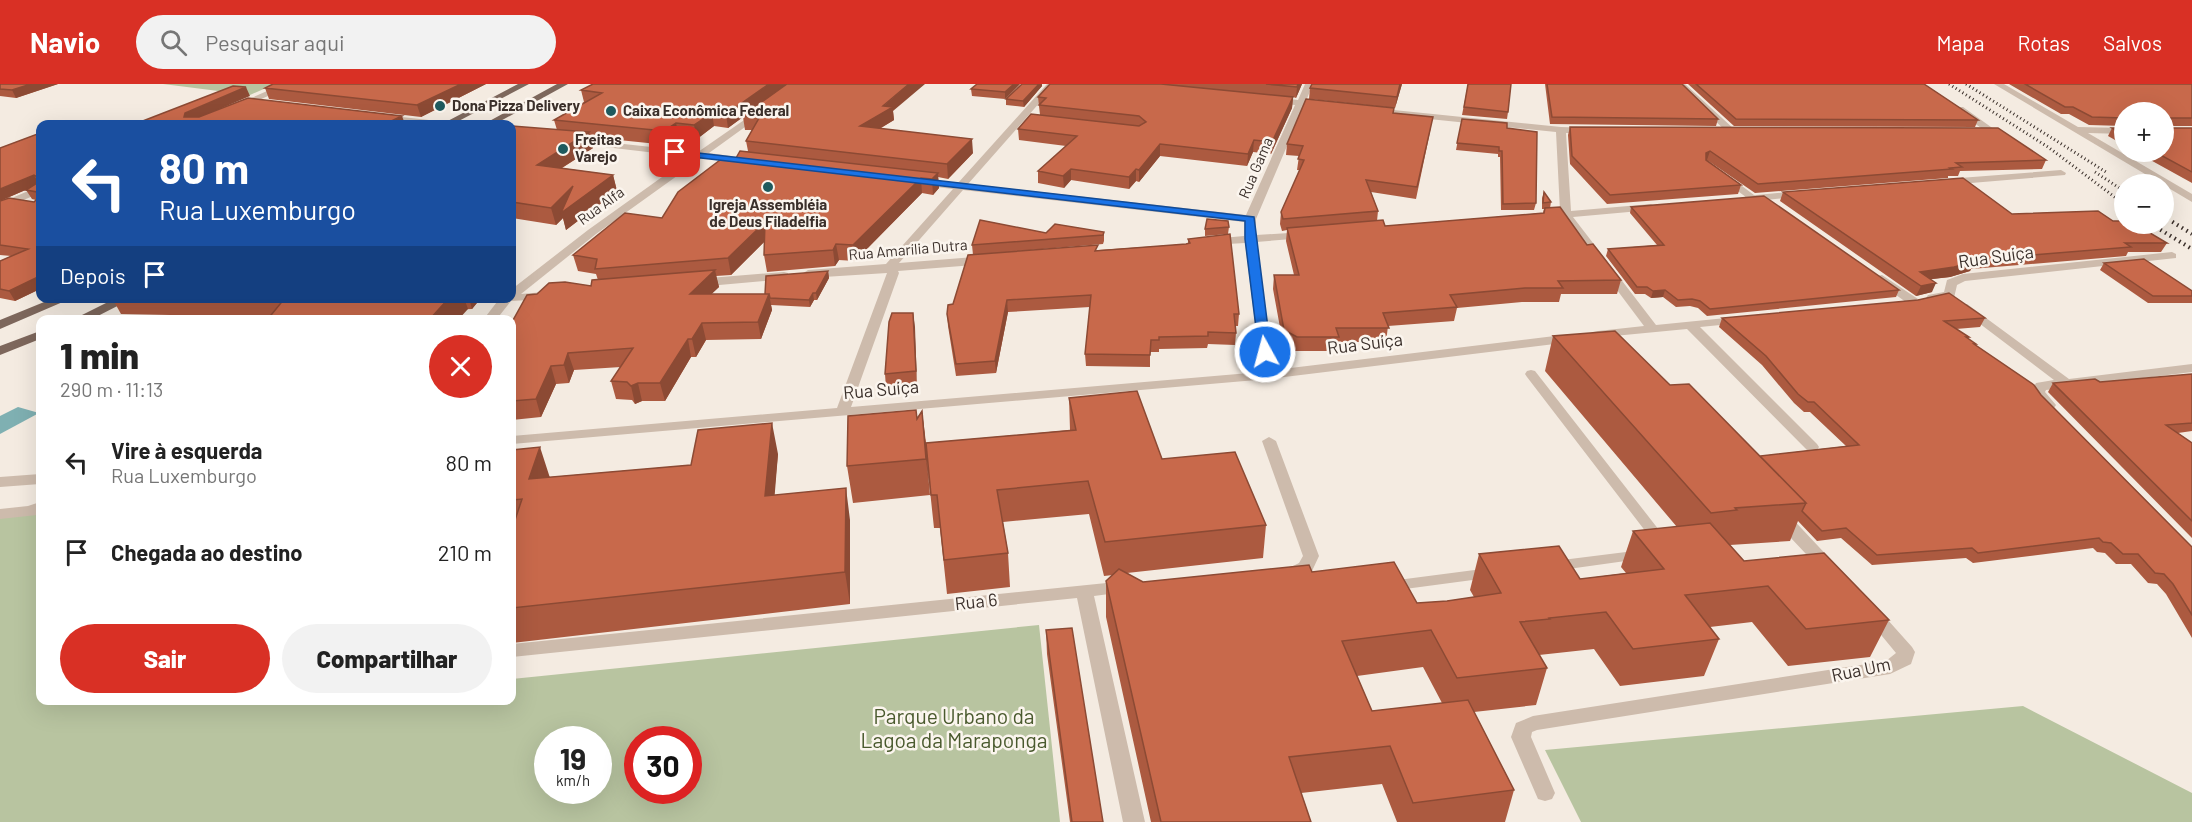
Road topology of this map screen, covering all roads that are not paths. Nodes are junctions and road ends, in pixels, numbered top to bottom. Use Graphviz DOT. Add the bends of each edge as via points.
graph roads {
  1 [pos="291,84"];
  2 [pos="525,84"];
  3 [pos="564,84"];
  4 [pos="1052,84"];
  5 [pos="1309,84"];
  6 [pos="1680,84"];
  7 [pos="1998,84"];
  8 [pos="1267,100"];
  9 [pos="250,101"];
  10 [pos="1301,103"];
  11 [pos="275,104"];
  12 [pos="1952,104"];
  13 [pos="770,105"];
  14 [pos="1336,107"];
  15 [pos="1360,109"];
  16 [pos="225,112"];
  17 [pos="375,117"];
  18 [pos="1021,119"];
  19 [pos="402,120"];
  20 [pos="455,120"];
  21 [pos="496,120"];
  22 [pos="1034,121"];
  23 [pos="1561,130"];
  24 [pos="1595,130"];
  25 [pos="2075,130"];
  26 [pos="1720,131"];
  27 [pos="1731,131"];
  28 [pos="1743,131"];
  29 [pos="2114,131"];
  30 [pos="1973,133"];
  31 [pos="558,138"];
  32 [pos="702,155"];
  33 [pos="757,162"];
  34 [pos="1716,171"];
  35 [pos="2061,173"];
  36 [pos="905,180"];
  37 [pos="1937,183"];
  38 [pos="961,187"];
  39 [pos="36,191"];
  40 [pos="1810,193"];
  41 [pos="1758,198"];
  42 [pos="0,199"];
  43 [pos="2192,199"];
  44 [pos="1730,200"];
  45 [pos="12,201"];
  46 [pos="31,204"];
  47 [pos="1660,206"];
  48 [pos="0,207"];
  49 [pos="1783,210"];
  50 [pos="1566,215"];
  51 [pos="1533,217"];
  52 [pos="1250,219"];
  53 [pos="1316,234"];
  54 [pos="1250,239"];
  55 [pos="1203,243"];
  56 [pos="2172,256"];
  57 [pos="1005,259"];
  58 [pos="890,268"];
  59 [pos="1867,269"];
  60 [pos="680,285"];
  61 [pos="516,293"];
  62 [pos="553,295"];
  63 [pos="1950,295"];
  64 [pos="516,298"];
  65 [pos="1914,302"];
  66 [pos="54,303"];
  67 [pos="116,303"];
  68 [pos="505,303"];
  69 [pos="1890,304"];
  70 [pos="89,315"];
  71 [pos="494,315"];
  72 [pos="1761,317"];
  73 [pos="0,325"];
  74 [pos="1690,325"];
  75 [pos="1652,328"];
  76 [pos="1609,334"];
  77 [pos="36,337"];
  78 [pos="1621,348"];
  79 [pos="0,351"];
  80 [pos="2192,368"];
  81 [pos="1531,374"];
  82 [pos="1268,375"];
  83 [pos="2065,382"];
  84 [pos="842,413"];
  85 [pos="2060,416"];
  86 [pos="516,440"];
  87 [pos="1269,441"];
  88 [pos="1812,447"];
  89 [pos="36,479"];
  90 [pos="0,482"];
  91 [pos="1773,508"];
  92 [pos="36,509"];
  93 [pos="0,514"];
  94 [pos="1306,567"];
  95 [pos="1541,567"];
  96 [pos="1506,572"];
  97 [pos="1270,576"];
  98 [pos="1838,578"];
  99 [pos="1315,583"];
  100 [pos="1142,586"];
  101 [pos="1379,587"];
  102 [pos="1084,590"];
  103 [pos="1863,603"];
  104 [pos="516,651"];
  105 [pos="1545,793"];
  106 [pos="1134,822"];
  1 -- 9 [label="street"];
  2 -- 20 [label="main road"];
  3 -- 21 [label="main road"];
  4 -- 18 [label="street"];
  5 -- 10 [label="street, Rua Gama"];
  6 -- 27 [label="street"];
  7 -- 25 [label="street"];
  8 -- 10 [label="street"];
  9 -- 11 [label="street"];
  9 -- 16 [label="street"];
  10 -- 14 [label="street"];
  10 -- 52 [label="street, Rua Gama"];
  12 -- 30 [label="street" via="1993,132"];
  13 -- 32 [label="street, Rua Alfa"];
  15 -- 23 [label="street"];
  17 -- 19 [label="street"];
  18 -- 22 [label="street"];
  18 -- 38 [label="street"];
  23 -- 24 [label="street"];
  23 -- 50 [label="street"];
  25 -- 29 [label="street"];
  25 -- 43 [label="street"];
  26 -- 27 [label="street"];
  27 -- 28 [label="street"];
  31 -- 32 [label="street"];
  32 -- 33 [label="street"];
  32 -- 61 [label="street, Rua Alfa" via="592,232"];
  34 -- 41 [label="lane"];
  35 -- 37 [label="street"];
  36 -- 38 [label="street"];
  38 -- 52 [label="street"];
  38 -- 58 [label="street"];
  39 -- 45 [label="street"];
  40 -- 41 [label="street"];
  41 -- 44 [label="street"];
  41 -- 49 [label="street"];
  42 -- 45 [label="street"];
  45 -- 46 [label="street"];
  45 -- 48 [label="street"];
  47 -- 50 [label="street"];
  50 -- 51 [label="street"];
  50 -- 75 [label="street"];
  52 -- 54 [label="street, Rua Gama"];
  53 -- 54 [label="street"];
  54 -- 55 [label="street"];
  54 -- 82 [label="street, Rua Gama"];
  56 -- 63 [label="street, Rua Suíça" via="1963,278 1951,283"];
  57 -- 58 [label="street, Rua Amarília Dutra"];
  58 -- 60 [label="street, Rua Amarília Dutra"];
  58 -- 84 [label="street" via="893,273"];
  59 -- 65 [label="street"];
  62 -- 64 [label="street"];
  63 -- 65 [label="street, Rua Suíça"];
  63 -- 83 [label="street"];
  65 -- 69 [label="street, Rua Suíça"];
  66 -- 73 [label="main road"];
  67 -- 70 [label="main road"];
  68 -- 71 [label="street, Rua Alfa"];
  72 -- 74 [label="street, Rua Suíça"];
  74 -- 75 [label="street, Rua Suíça"];
  74 -- 88 [label="street"];
  75 -- 76 [label="street, Rua Suíça"];
  76 -- 78 [label="street"];
  76 -- 82 [label="street, Rua Suíça"];
  77 -- 79 [label="main road"];
  80 -- 83 [label="street"];
  81 -- 95 [label="lane" via="1668,551"];
  82 -- 84 [label="street, Rua Suíça"];
  83 -- 85 [label="street" via="2041,386 2038,392"];
  84 -- 86 [label="street, Rua Suíça"];
  87 -- 94 [label="street" via="1311,556"];
  89 -- 90 [label="street"];
  91 -- 98 [label="street"];
  92 -- 93 [label="street"];
  94 -- 97 [label="street"];
  94 -- 99 [label="lane"];
  96 -- 101 [label="lane"];
  100 -- 102 [label="street, Rua 6"];
  102 -- 104 [label="street, Rua 6"];
  102 -- 106 [label="street"];
  103 -- 105 [label="street, Rua Um" via="1906,652 1904,659 1890,668 1533,723 1523,728 1521,736"];
}
